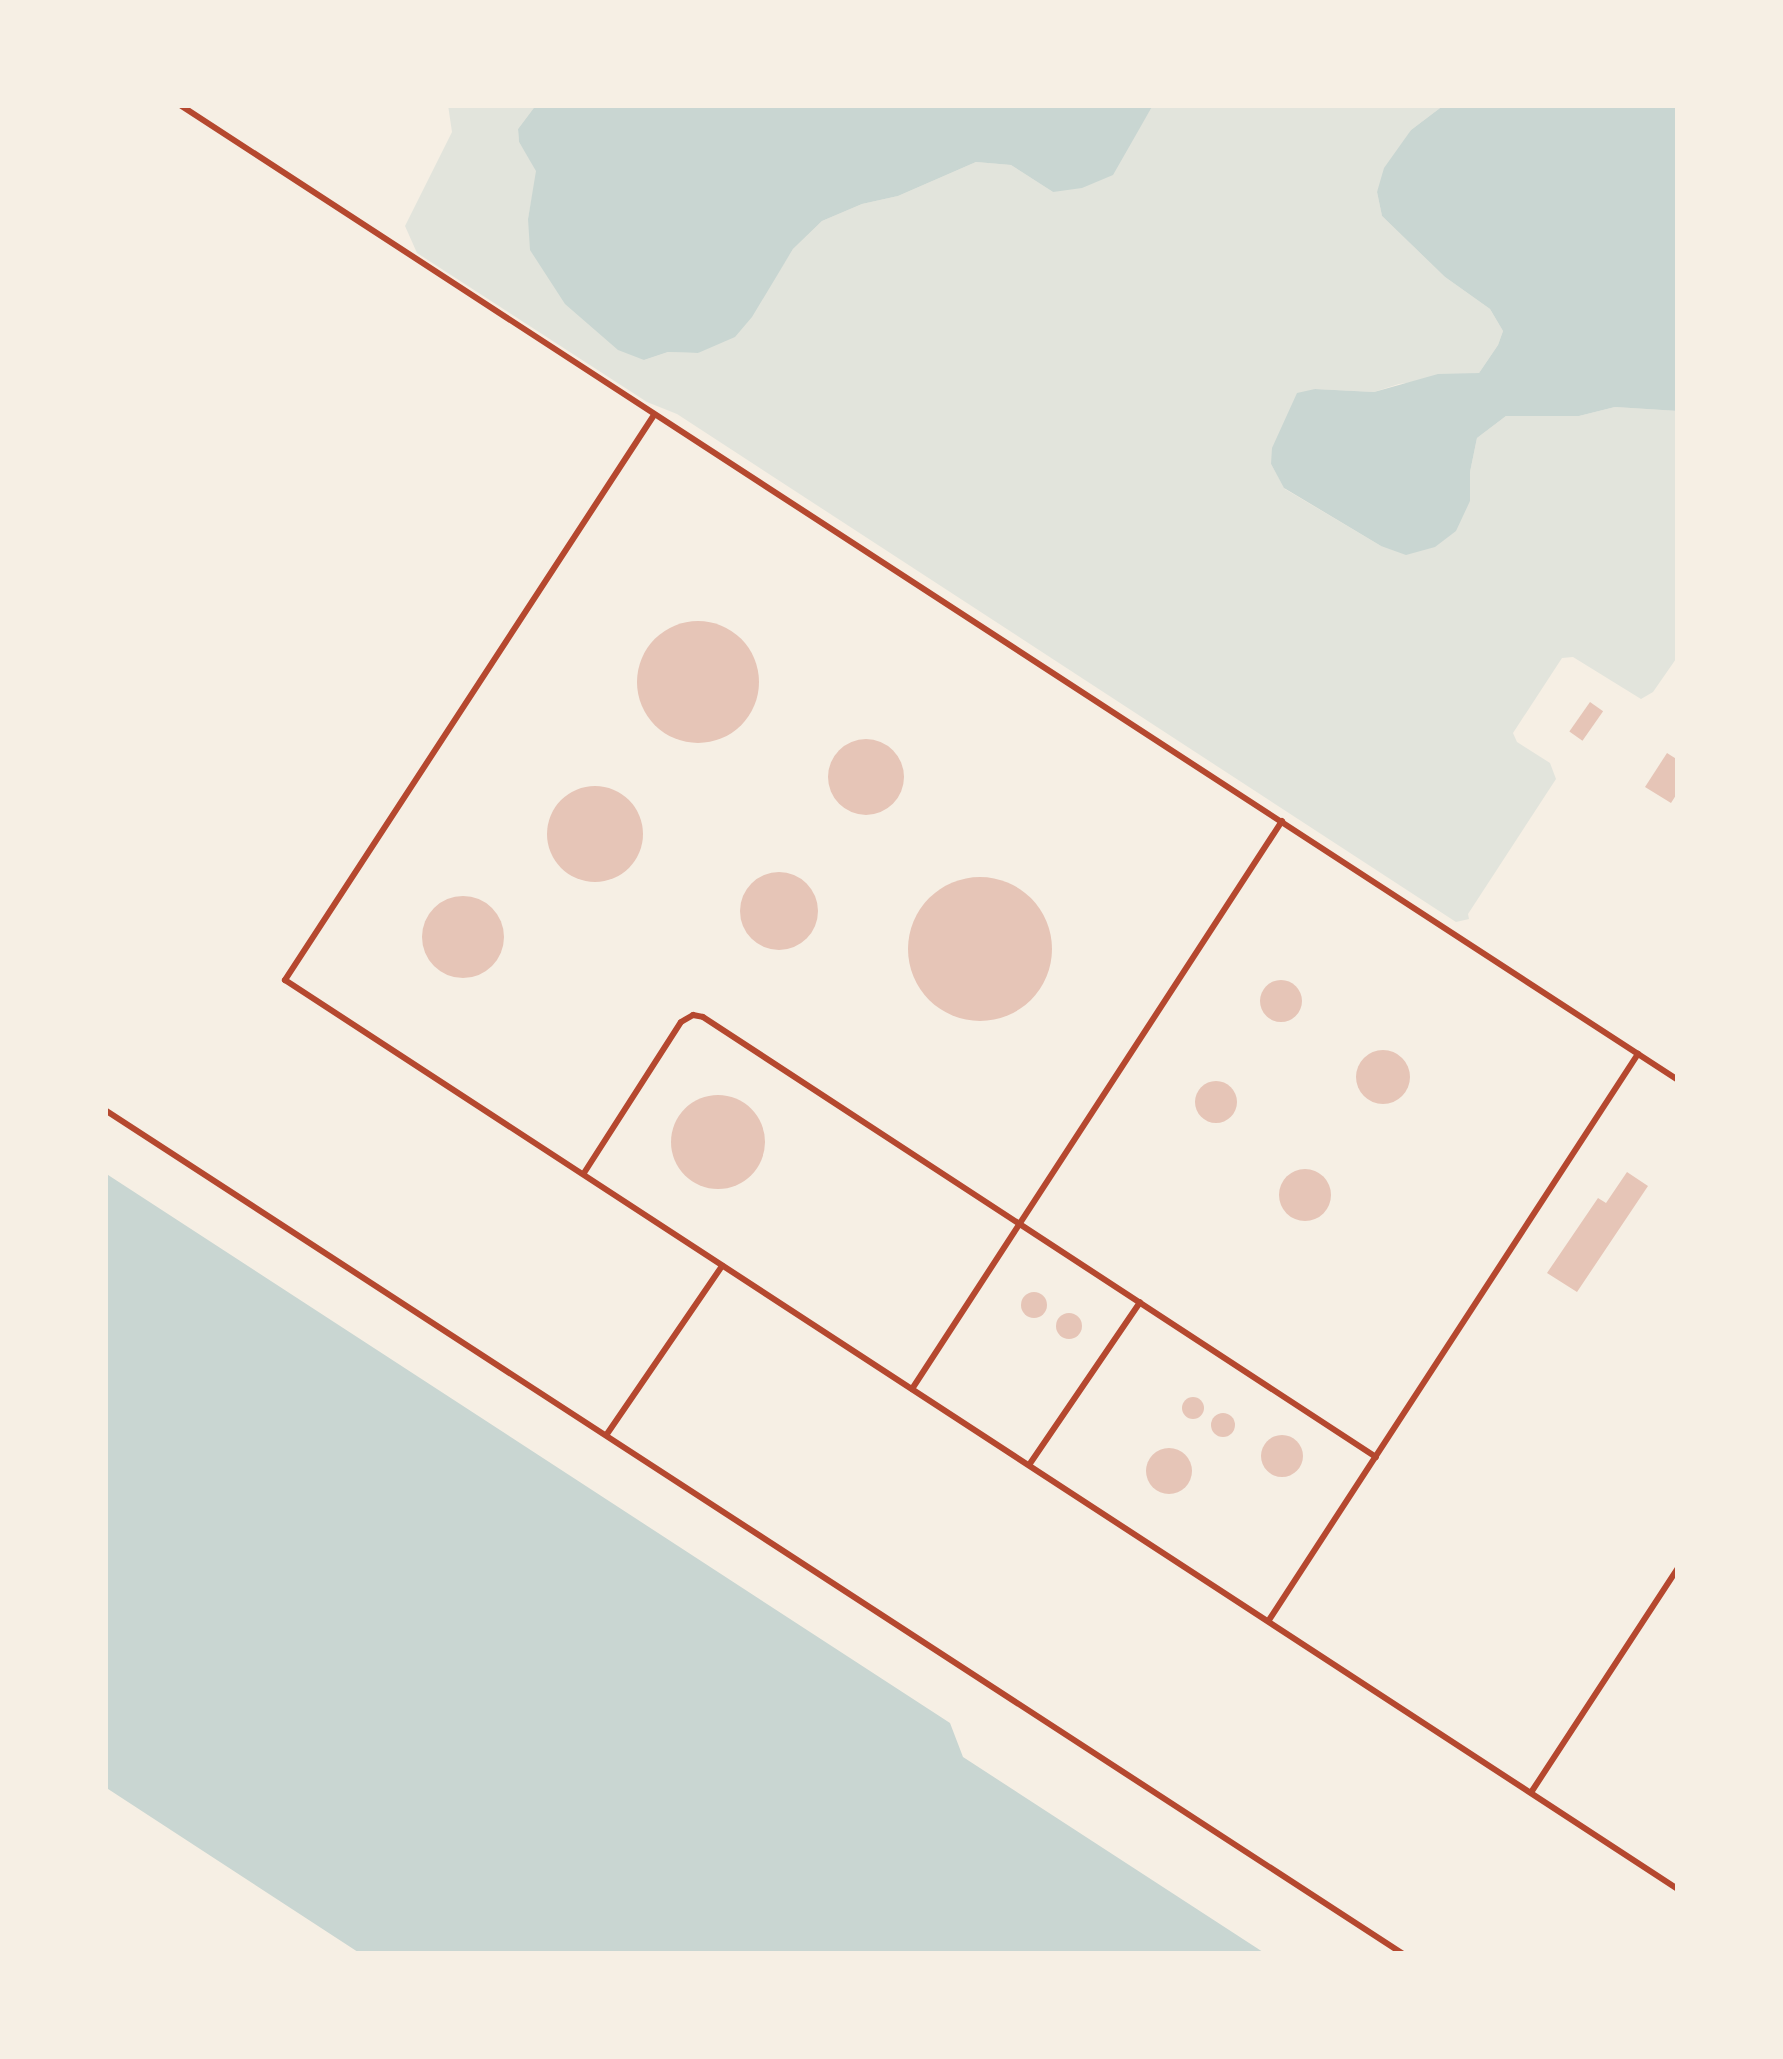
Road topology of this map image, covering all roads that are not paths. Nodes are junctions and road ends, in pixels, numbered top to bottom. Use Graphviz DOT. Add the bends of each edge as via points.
graph roads {
  1 [pos="180,105"];
  2 [pos="654,415"];
  3 [pos="1282,822"];
  4 [pos="1638,1054"];
  5 [pos="1678,1080"];
  6 [pos="105,1110"];
  7 [pos="584,1173"];
  8 [pos="1021,1224"];
  9 [pos="722,1266"];
  10 [pos="1140,1302"];
  11 [pos="912,1388"];
  12 [pos="607,1434"];
  13 [pos="1376,1456"];
  14 [pos="1029,1466"];
  15 [pos="1678,1568"];
  16 [pos="1269,1620"];
  17 [pos="1532,1791"];
  18 [pos="1678,1889"];
  19 [pos="1403,1954"];
  1 -- 2 [label="lane"];
  2 -- 3 [label="lane"];
  2 -- 7 [label="lane" via="285,980"];
  3 -- 4 [label="lane"];
  3 -- 8 [label="lane"];
  4 -- 5 [label="lane"];
  4 -- 13 [label="lane"];
  6 -- 12 [label="lane"];
  7 -- 8 [label="lane" via="681,1022 694,1015 746,1042"];
  7 -- 9 [label="lane"];
  8 -- 10 [label="lane"];
  8 -- 11 [label="lane"];
  9 -- 11 [label="lane"];
  9 -- 12 [label="lane"];
  10 -- 13 [label="lane"];
  10 -- 14 [label="lane"];
  11 -- 14 [label="lane"];
  12 -- 19 [label="lane"];
  13 -- 16 [label="lane"];
  14 -- 16 [label="lane"];
  15 -- 17 [label="lane"];
  16 -- 17 [label="lane"];
  17 -- 18 [label="lane"];
}
